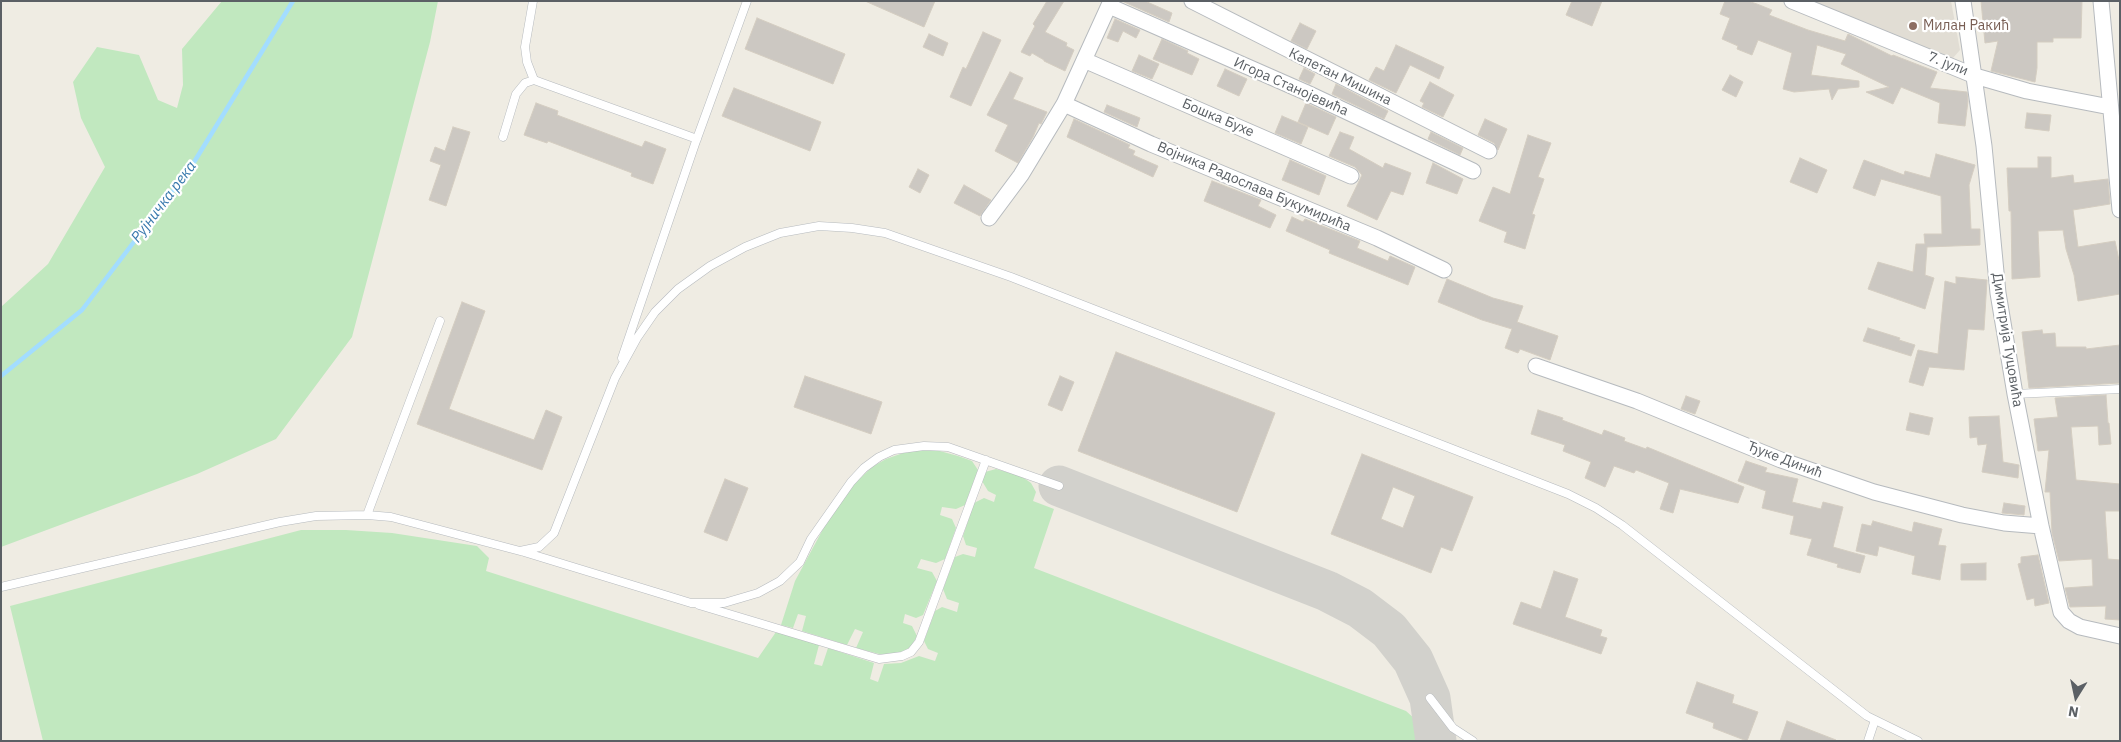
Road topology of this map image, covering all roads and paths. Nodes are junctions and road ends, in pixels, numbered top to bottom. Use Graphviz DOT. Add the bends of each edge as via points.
graph roads {
  1 [pos="533,1"];
  2 [pos="747,1"];
  3 [pos="1192,1"];
  4 [pos="1792,1"];
  5 [pos="1963,1"];
  6 [pos="2102,1"];
  7 [pos="1110,3"];
  8 [pos="1084,60"];
  9 [pos="1975,76"];
  10 [pos="534,80"];
  11 [pos="1064,104"];
  12 [pos="2110,107"];
  13 [pos="503,137"];
  14 [pos="697,139"];
  15 [pos="1489,150"];
  16 [pos="1473,171"];
  17 [pos="1352,176"];
  18 [pos="2120,210"];
  19 [pos="989,218"];
  20 [pos="1444,270"];
  21 [pos="440,321"];
  22 [pos="1536,366"];
  23 [pos="615,378"];
  24 [pos="2120,388"];
  25 [pos="2015,394"];
  26 [pos="986,460"];
  27 [pos="1059,486"];
  28 [pos="367,515"];
  29 [pos="2041,526"];
  30 [pos="520,551"];
  31 [pos="1,587"];
  32 [pos="691,603"];
  33 [pos="2120,636"];
  34 [pos="1430,698"];
  35 [pos="1875,720"];
  36 [pos="1473,741"];
  37 [pos="1868,741"];
  38 [pos="1918,741"];
  1 -- 10 [label="lane" via="525,47 526,62"];
  2 -- 14 [label="lane"];
  3 -- 15 [label="street, Капетан Мишина"];
  4 -- 9 [label="street, 7. јули"];
  5 -- 9 [label="street, Димитрија Туцовића"];
  6 -- 12 [label="street"];
  7 -- 8 [label="street"];
  7 -- 16 [label="street, Игора Станојевића"];
  8 -- 11 [label="street"];
  8 -- 17 [label="street, Бошка Бухе"];
  9 -- 12 [label="street, 7. јули" via="2027,91"];
  9 -- 25 [label="street, Димитрија Туцовића" via="1998,293"];
  10 -- 13 [label="lane" via="526,83 516,94"];
  10 -- 14 [label="lane"];
  11 -- 19 [label="street" via="1021,175"];
  11 -- 20 [label="street, Војника Радослава Букумирића" via="1151,144 1377,238"];
  12 -- 18 [label="street"];
  14 -- 23 [label="lane"];
  21 -- 28 [label="lane"];
  22 -- 29 [label="street, Ђуке Динић" via="1638,402 1780,460 1874,492 2004,523"];
  23 -- 30 [label="lane" via="554,534 539,547"];
  23 -- 35 [label="lane" via="655,312 678,289 710,266 780,233 819,226 885,233 1010,278 1568,494 1622,525 1846,702"];
  24 -- 25 [label="lane"];
  25 -- 29 [label="street, Димитрија Туцовића"];
  26 -- 27 [label="lane"];
  26 -- 32 [label="lane" via="937,446 894,450 879,457 851,482 811,539 800,562 780,581 758,593 724,602"];
  26 -- 32 [label="lane" via="919,642 911,652 879,659"];
  28 -- 30 [label="lane" via="391,517"];
  28 -- 31 [label="lane" via="316,516 280,522"];
  29 -- 33 [label="street, Димитрија Туцовића" via="2061,612 2080,627"];
  30 -- 32 [label="lane"];
  34 -- 36 [label="lane" via="1443,718"];
  35 -- 37 [label="lane"];
  35 -- 38 [label="lane"];
}
